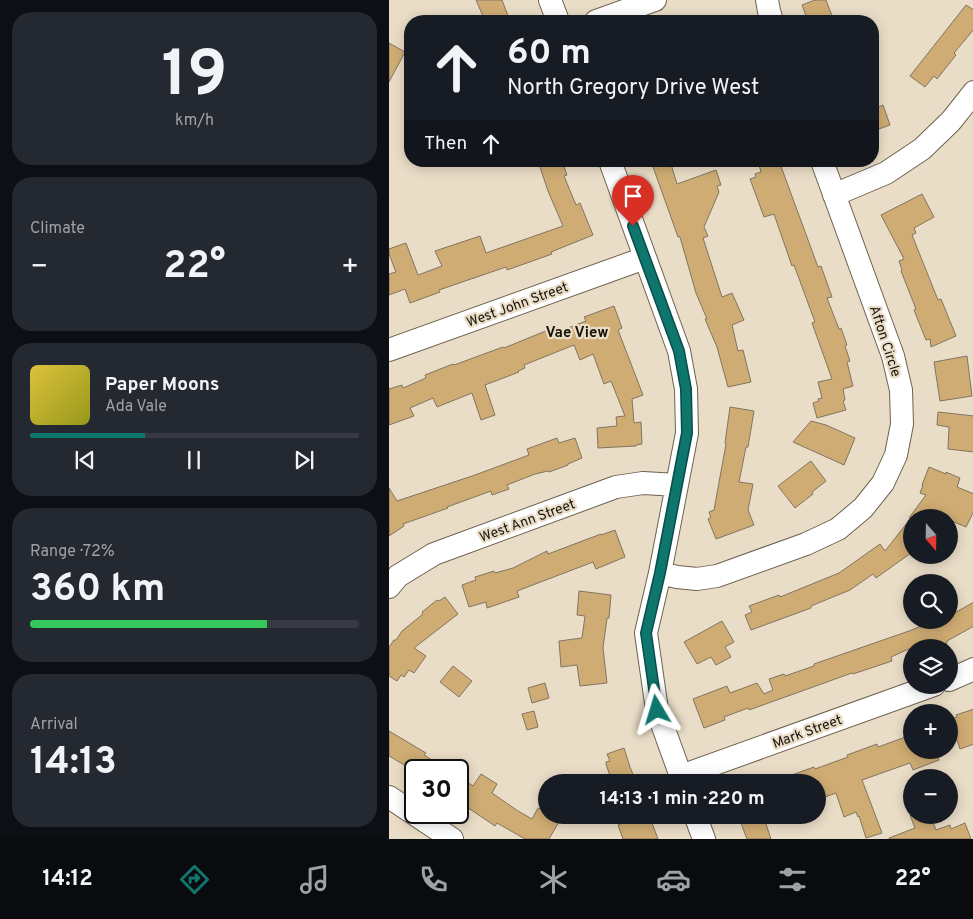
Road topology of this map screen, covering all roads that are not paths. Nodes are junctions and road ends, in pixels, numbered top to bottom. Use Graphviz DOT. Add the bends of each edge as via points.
graph roads {
  1 [pos="551,0"];
  2 [pos="655,0"];
  3 [pos="767,0"];
  4 [pos="556,15"];
  5 [pos="613,15"];
  6 [pos="770,15"];
  7 [pos="973,92"];
  8 [pos="612,167"];
  9 [pos="824,167"];
  10 [pos="834,195"];
  11 [pos="645,258"];
  12 [pos="389,350"];
  13 [pos="677,485"];
  14 [pos="660,573"];
  15 [pos="389,587"];
  16 [pos="973,669"];
  17 [pos="958,676"];
  18 [pos="910,694"];
  19 [pos="680,774"];
  20 [pos="698,774"];
  21 [pos="389,798"];
  22 [pos="698,824"];
  23 [pos="452,839"];
  24 [pos="704,839"];
  1 -- 4 [label="street"];
  2 -- 5 [label="street"];
  3 -- 6 [label="street"];
  7 -- 10 [label="street" via="951,121 922,149 886,173"];
  8 -- 11 [label="street"];
  9 -- 10 [label="street, Afton Circle"];
  10 -- 14 [label="street, Afton Circle" via="893,356 901,390 902,424 896,455 883,483 863,508 838,529 717,576 697,579"];
  11 -- 12 [label="street, West John Street"];
  11 -- 13 [label="street" via="679,351 686,389 687,433"];
  13 -- 14 [label="street"];
  13 -- 15 [label="street, West Ann Street" via="643,483 617,487 435,554 398,576"];
  14 -- 19 [label="street" via="646,633 657,710"];
  16 -- 17 [label="street"];
  18 -- 20 [label="street, Mark Street"];
  21 -- 23 [label="street"];
  22 -- 24 [label="street"];
}
